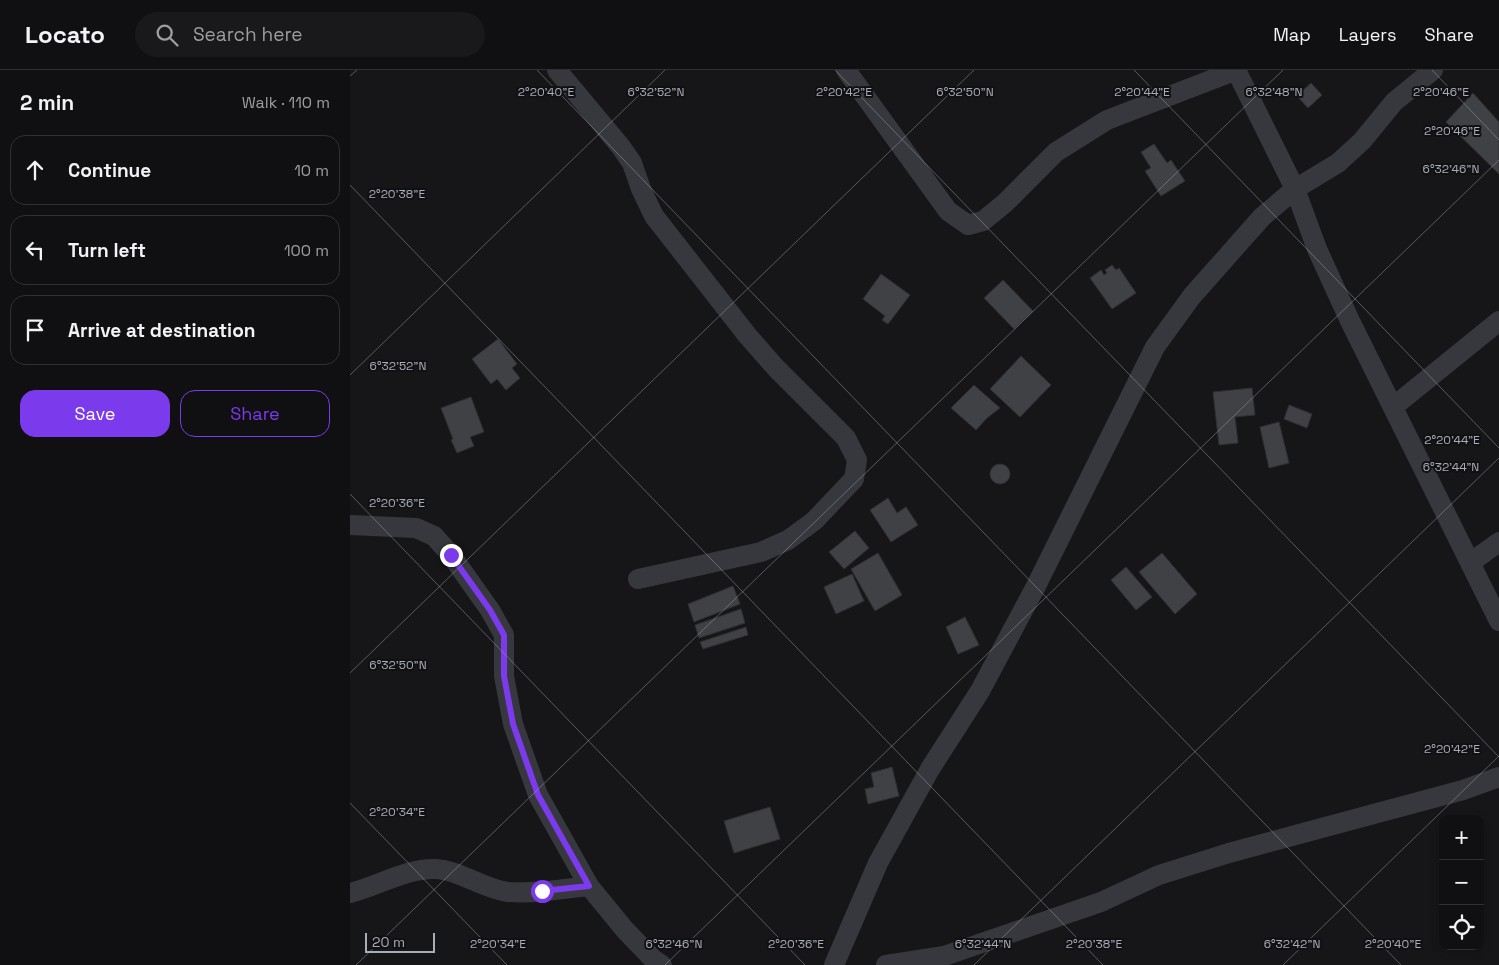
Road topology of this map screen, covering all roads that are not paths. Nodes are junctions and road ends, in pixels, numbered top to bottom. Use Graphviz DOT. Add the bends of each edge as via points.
graph roads {
  1 [pos="557,70"];
  2 [pos="846,70"];
  3 [pos="1237,70"];
  4 [pos="1433,70"];
  5 [pos="1295,190"];
  6 [pos="1499,322"];
  7 [pos="1393,408"];
  8 [pos="350,526"];
  9 [pos="1499,542"];
  10 [pos="1470,563"];
  11 [pos="638,579"];
  12 [pos="1499,621"];
  13 [pos="1499,777"];
  14 [pos="589,886"];
  15 [pos="350,892"];
  16 [pos="662,965"];
  17 [pos="834,965"];
  18 [pos="886,965"];
  1 -- 11 [label="street" via="632,163 654,216 776,368 846,438 858,460 854,479 814,521 788,540 761,552"];
  2 -- 3 [label="street" via="948,211 968,225 983,221 1056,152 1107,120"];
  3 -- 5 [label="street"];
  4 -- 5 [label="street" via="1394,102 1362,141 1338,163"];
  5 -- 7 [label="street" via="1317,248"];
  5 -- 17 [label="street" via="1262,217 1192,296 1155,347 980,691 930,769 878,863"];
  6 -- 7 [label="street"];
  7 -- 10 [label="street"];
  8 -- 14 [label="street" via="416,528 434,536 490,610 504,635 504,676 513,724 538,795"];
  9 -- 10 [label="street"];
  10 -- 12 [label="street"];
  13 -- 18 [label="street" via="1464,790 1159,875 1101,902 944,956"];
  14 -- 15 [label="street" via="508,892 437,869 415,870"];
  14 -- 16 [label="street" via="625,930"];
}
